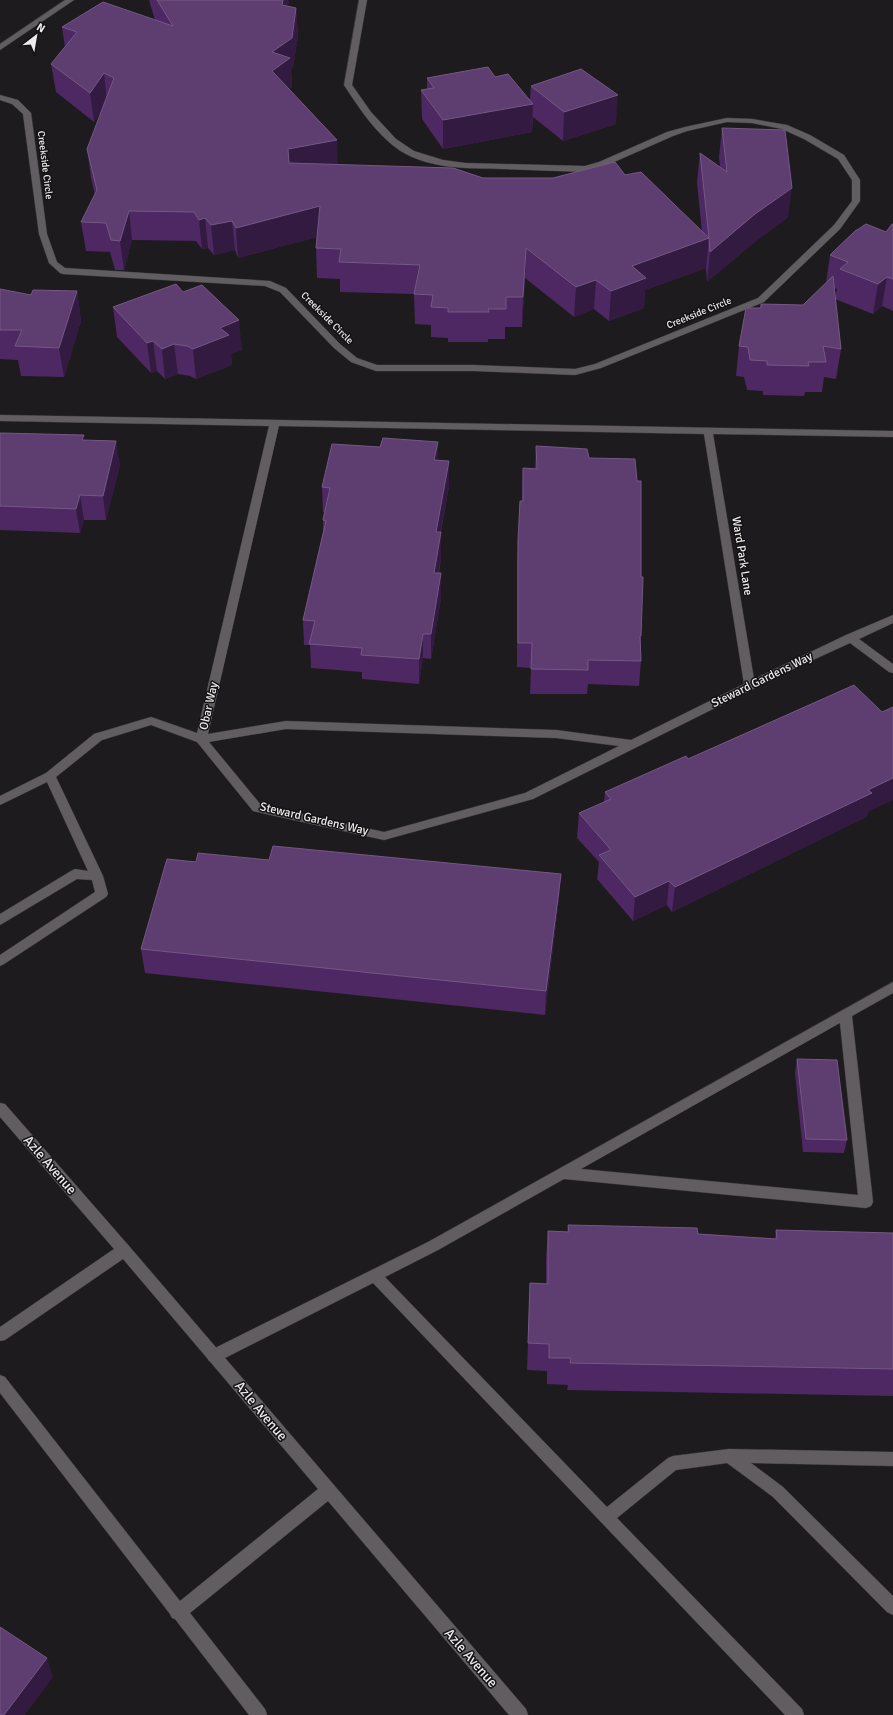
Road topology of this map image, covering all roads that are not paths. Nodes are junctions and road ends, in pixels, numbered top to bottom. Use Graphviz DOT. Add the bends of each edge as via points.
graph roads {
  1 [pos="70,0"];
  2 [pos="363,0"];
  3 [pos="0,48"];
  4 [pos="0,97"];
  5 [pos="0,418"];
  6 [pos="275,423"];
  7 [pos="708,430"];
  8 [pos="893,434"];
  9 [pos="893,619"];
  10 [pos="850,638"];
  11 [pos="893,669"];
  12 [pos="750,686"];
  13 [pos="201,739"];
  14 [pos="632,744"];
  15 [pos="50,776"];
  16 [pos="0,801"];
  17 [pos="97,876"];
  18 [pos="0,920"];
  19 [pos="0,961"];
  20 [pos="893,987"];
  21 [pos="844,1014"];
  22 [pos="0,1108"];
  23 [pos="562,1173"];
  24 [pos="124,1250"];
  25 [pos="374,1276"];
  26 [pos="0,1335"];
  27 [pos="214,1356"];
  28 [pos="0,1382"];
  29 [pos="729,1456"];
  30 [pos="893,1459"];
  31 [pos="328,1491"];
  32 [pos="606,1517"];
  33 [pos="893,1607"];
  34 [pos="178,1613"];
  35 [pos="259,1715"];
  36 [pos="520,1715"];
  37 [pos="796,1715"];
  1 -- 3 [label="main road"];
  2 -- 4 [label="main road, Creekside Circle" via="348,85 360,104 398,144 428,161 586,169 685,129 727,120 752,121 784,127 840,156 856,180 856,201 837,227 760,300 598,366 575,372 376,368 354,360 283,290 267,284 63,271 53,263 43,234 28,113 15,102"];
  5 -- 6 [label="main road"];
  6 -- 7 [label="main road"];
  6 -- 13 [label="main road, Obar Way"];
  7 -- 8 [label="main road"];
  7 -- 12 [label="main road, Ward Park Lane"];
  9 -- 10 [label="main road, Steward Gardens Way"];
  10 -- 11 [label="main road"];
  10 -- 12 [label="main road, Steward Gardens Way"];
  12 -- 14 [label="main road, Steward Gardens Way"];
  13 -- 14 [label="main road" via="286,725 556,734"];
  13 -- 14 [label="main road, Steward Gardens Way" via="256,808 384,836 529,796"];
  13 -- 15 [label="main road, Obar Way" via="151,721 98,737"];
  15 -- 16 [label="main road, Obar Way"];
  15 -- 17 [label="main road"];
  17 -- 18 [label="main road" via="75,874"];
  17 -- 19 [label="main road" via="102,894"];
  20 -- 21 [label="main road"];
  21 -- 23 [label="main road"];
  21 -- 23 [label="main road" via="866,1202"];
  22 -- 24 [label="main road, Azle Avenue"];
  23 -- 25 [label="main road" via="433,1246"];
  24 -- 26 [label="main road"];
  24 -- 27 [label="main road, Azle Avenue"];
  25 -- 27 [label="main road"];
  25 -- 32 [label="main road"];
  27 -- 31 [label="main road, Azle Avenue"];
  28 -- 34 [label="main road"];
  29 -- 30 [label="main road"];
  29 -- 32 [label="main road" via="673,1463"];
  29 -- 33 [label="main road" via="778,1492"];
  31 -- 34 [label="main road"];
  31 -- 36 [label="main road, Azle Avenue"];
  32 -- 37 [label="main road"];
  34 -- 35 [label="main road"];
}
